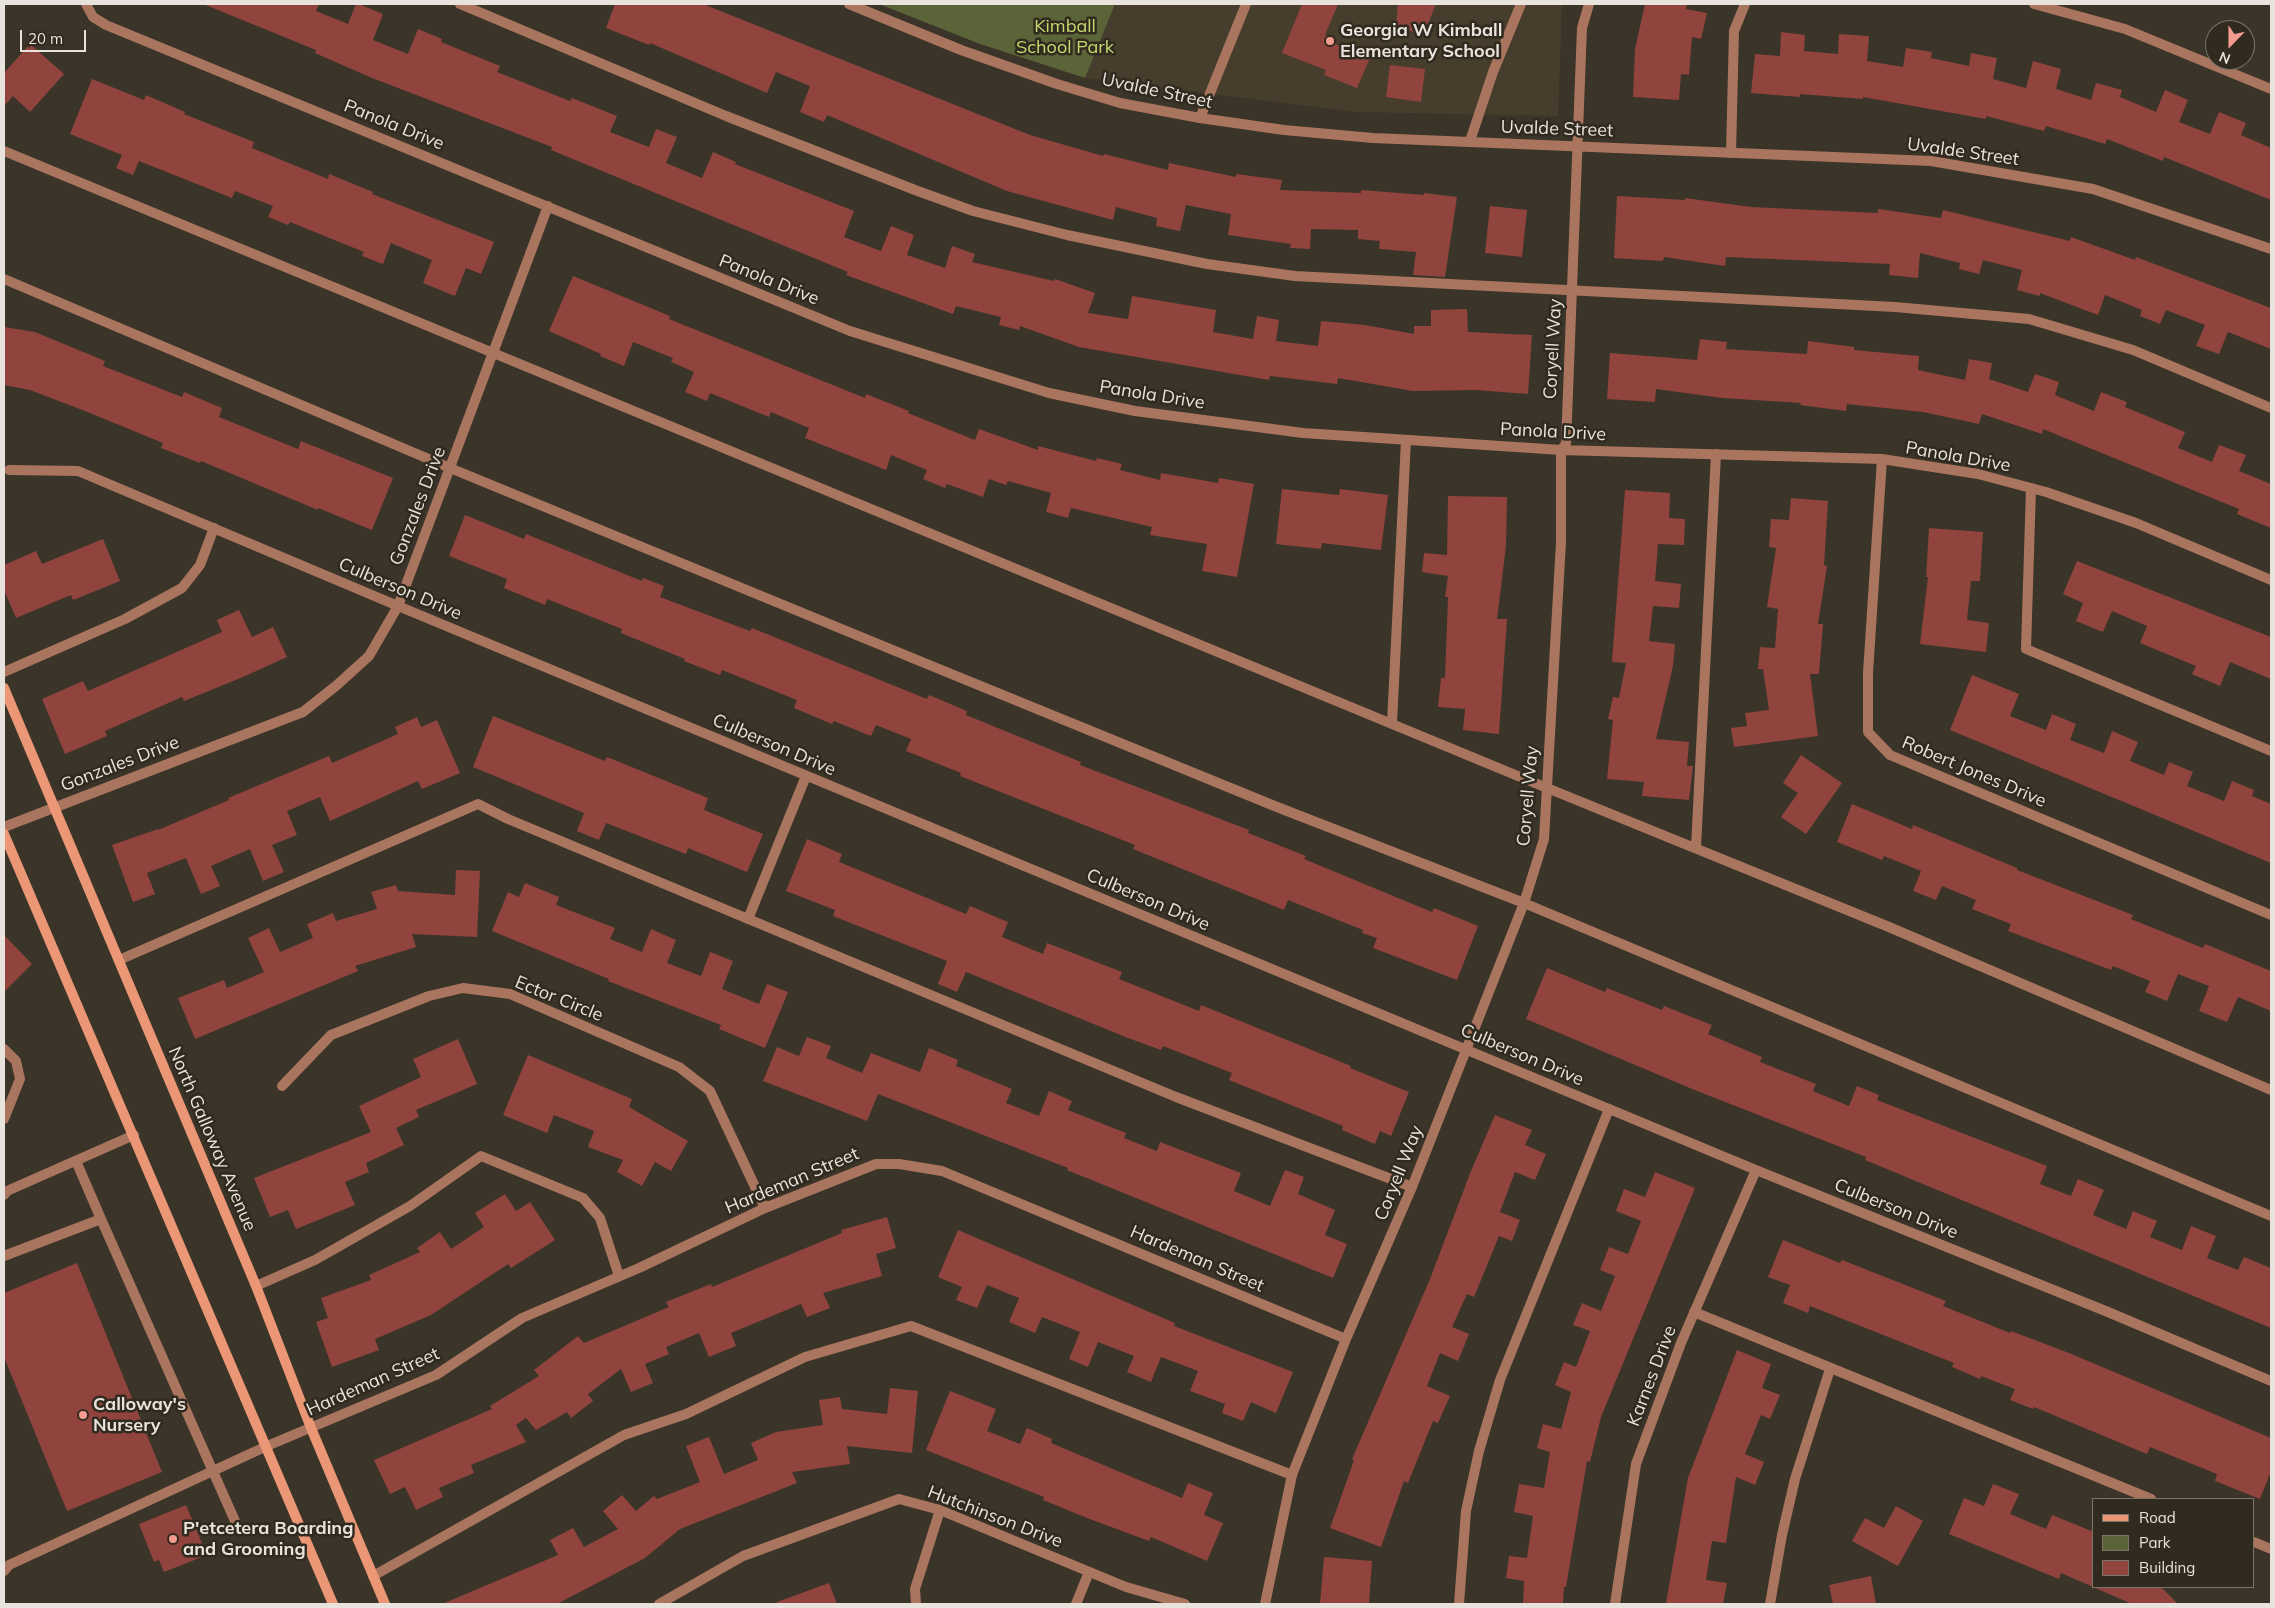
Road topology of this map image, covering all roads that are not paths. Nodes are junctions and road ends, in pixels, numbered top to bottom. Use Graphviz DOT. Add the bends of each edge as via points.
graph roads {
  1 [pos="86,4"];
  2 [pos="460,4"];
  3 [pos="849,4"];
  4 [pos="1246,4"];
  5 [pos="1520,4"];
  6 [pos="1589,4"];
  7 [pos="1745,4"];
  8 [pos="2034,4"];
  9 [pos="2271,89"];
  10 [pos="1200,118"];
  11 [pos="1470,141"];
  12 [pos="1579,145"];
  13 [pos="4,151"];
  14 [pos="1732,152"];
  15 [pos="548,206"];
  16 [pos="2271,250"];
  17 [pos="4,279"];
  18 [pos="1572,291"];
  19 [pos="493,354"];
  20 [pos="2271,408"];
  21 [pos="1406,440"];
  22 [pos="1562,450"];
  23 [pos="1716,454"];
  24 [pos="1882,459"];
  25 [pos="450,468"];
  26 [pos="9,470"];
  27 [pos="2031,488"];
  28 [pos="214,528"];
  29 [pos="2271,580"];
  30 [pos="398,606"];
  31 [pos="4,672"];
  32 [pos="4,688"];
  33 [pos="1392,723"];
  34 [pos="2271,751"];
  35 [pos="806,776"];
  36 [pos="1547,788"];
  37 [pos="54,806"];
  38 [pos="4,827"];
  39 [pos="4,834"];
  40 [pos="1696,847"];
  41 [pos="1524,903"];
  42 [pos="2271,915"];
  43 [pos="748,919"];
  44 [pos="119,960"];
  45 [pos="4,1049"];
  46 [pos="1465,1049"];
  47 [pos="282,1086"];
  48 [pos="2271,1090"];
  49 [pos="1610,1109"];
  50 [pos="4,1119"];
  51 [pos="134,1136"];
  52 [pos="76,1160"];
  53 [pos="1756,1170"];
  54 [pos="1412,1187"];
  55 [pos="4,1195"];
  56 [pos="765,1208"];
  57 [pos="2271,1216"];
  58 [pos="101,1219"];
  59 [pos="4,1256"];
  60 [pos="619,1276"];
  61 [pos="256,1286"];
  62 [pos="1694,1312"];
  63 [pos="1346,1339"];
  64 [pos="1830,1369"];
  65 [pos="2271,1381"];
  66 [pos="311,1428"];
  67 [pos="267,1446"];
  68 [pos="214,1471"];
  69 [pos="1292,1475"];
  70 [pos="2149,1498"];
  71 [pos="940,1510"];
  72 [pos="239,1530"];
  73 [pos="2255,1542"];
  74 [pos="2271,1549"];
  75 [pos="4,1572"];
  76 [pos="1089,1572"];
  77 [pos="373,1576"];
  78 [pos="334,1604"];
  79 [pos="385,1604"];
  80 [pos="659,1604"];
  81 [pos="916,1604"];
  82 [pos="1076,1604"];
  83 [pos="1184,1604"];
  84 [pos="1265,1604"];
  85 [pos="1459,1604"];
  86 [pos="1615,1604"];
  87 [pos="1770,1604"];
  1 -- 15 [label="street, Panola Drive" via="94,17 106,25"];
  2 -- 18 [label="street" via="915,190 982,213 1067,235 1207,264 1286,275"];
  3 -- 10 [label="street, Uvalde Street" via="961,50 1057,84 1120,103"];
  4 -- 10 [label="street"];
  5 -- 11 [label="street" via="1492,72"];
  6 -- 12 [label="street, Coryell Way" via="1582,28"];
  7 -- 14 [label="street" via="1734,31"];
  8 -- 9 [label="street" via="2125,29"];
  10 -- 11 [label="street, Uvalde Street" via="1373,138"];
  11 -- 12 [label="street, Uvalde Street"];
  12 -- 14 [label="street, Uvalde Street"];
  12 -- 18 [label="street, Coryell Way"];
  13 -- 19 [label="street"];
  14 -- 16 [label="street, Uvalde Street" via="1931,161 2093,188"];
  15 -- 19 [label="street, Gonzales Drive"];
  15 -- 21 [label="street, Panola Drive" via="850,331 1049,393 1135,411 1254,427"];
  17 -- 25 [label="street"];
  18 -- 20 [label="street" via="1895,307 2029,319 2134,350"];
  18 -- 22 [label="street, Coryell Way" via="1566,444"];
  19 -- 25 [label="street, Gonzales Drive"];
  19 -- 33 [label="street"];
  21 -- 22 [label="street, Panola Drive"];
  21 -- 33 [label="street"];
  22 -- 23 [label="street, Panola Drive"];
  22 -- 36 [label="street, Coryell Way" via="1561,542"];
  23 -- 24 [label="street, Panola Drive"];
  23 -- 40 [label="street"];
  24 -- 27 [label="street, Panola Drive" via="1978,474"];
  24 -- 42 [label="street, Robert Jones Drive" via="1868,673 1868,732 1890,755"];
  25 -- 30 [label="street, Gonzales Drive"];
  25 -- 41 [label="street" via="1277,807"];
  26 -- 28 [label="street, Culberson Drive" via="78,470"];
  27 -- 29 [label="street, Panola Drive" via="2136,523"];
  27 -- 34 [label="street" via="2026,649"];
  28 -- 30 [label="street, Culberson Drive"];
  28 -- 31 [label="street" via="200,565 182,588 125,619"];
  30 -- 35 [label="street, Culberson Drive"];
  30 -- 37 [label="street, Gonzales Drive" via="369,656 303,712"];
  32 -- 37 [label="main road, North Galloway Avenue"];
  33 -- 36 [label="street"];
  35 -- 43 [label="street"];
  35 -- 46 [label="street, Culberson Drive"];
  36 -- 40 [label="street"];
  36 -- 41 [label="street, Coryell Way" via="1544,838"];
  37 -- 38 [label="street, Gonzales Drive"];
  37 -- 44 [label="main road, North Galloway Avenue"];
  39 -- 51 [label="main road"];
  40 -- 48 [label="street"];
  41 -- 46 [label="street, Coryell Way"];
  41 -- 57 [label="street"];
  43 -- 44 [label="street" via="478,804"];
  43 -- 54 [label="street" via="1176,1097"];
  44 -- 61 [label="main road, North Galloway Avenue"];
  45 -- 50 [label="street" via="16,1061 20,1079"];
  46 -- 49 [label="street, Culberson Drive"];
  46 -- 54 [label="street, Coryell Way"];
  47 -- 56 [label="street, Ector Circle" via="331,1035 429,996 463,988 510,994 679,1067 710,1091"];
  49 -- 53 [label="street, Culberson Drive"];
  49 -- 85 [label="street" via="1500,1380 1466,1511"];
  51 -- 52 [label="street"];
  51 -- 67 [label="main road"];
  52 -- 55 [label="street" via="6,1191"];
  52 -- 58 [label="street"];
  53 -- 62 [label="street, Karnes Drive"];
  53 -- 65 [label="street, Culberson Drive"];
  54 -- 63 [label="street, Coryell Way"];
  56 -- 60 [label="street, Hardeman Street"];
  56 -- 63 [label="street, Hardeman Street" via="876,1164 942,1171"];
  58 -- 59 [label="street"];
  58 -- 68 [label="street"];
  60 -- 61 [label="street" via="600,1218 583,1198 481,1156 401,1211 315,1260"];
  60 -- 66 [label="street, Hardeman Street" via="522,1318 436,1375"];
  61 -- 66 [label="main road, North Galloway Avenue"];
  62 -- 64 [label="street"];
  62 -- 86 [label="street, Karnes Drive" via="1636,1464"];
  63 -- 69 [label="street, Coryell Way"];
  64 -- 70 [label="street"];
  64 -- 87 [label="street" via="1795,1478"];
  66 -- 67 [label="street, Hardeman Street"];
  66 -- 77 [label="main road, North Galloway Avenue"];
  67 -- 68 [label="street, Hardeman Street"];
  67 -- 78 [label="main road"];
  68 -- 72 [label="street"];
  68 -- 75 [label="street, Hardeman Street" via="9,1565"];
  69 -- 77 [label="street" via="911,1326 805,1356 686,1414 624,1435"];
  69 -- 84 [label="street, Coryell Way"];
  71 -- 76 [label="street, Hutchinson Drive"];
  71 -- 80 [label="street, Hutchinson Drive" via="899,1499 743,1556"];
  71 -- 81 [label="street" via="915,1589"];
  73 -- 74 [label="street"];
  76 -- 82 [label="street"];
  76 -- 83 [label="street, Hutchinson Drive"];
  77 -- 79 [label="main road, North Galloway Avenue"];
}
